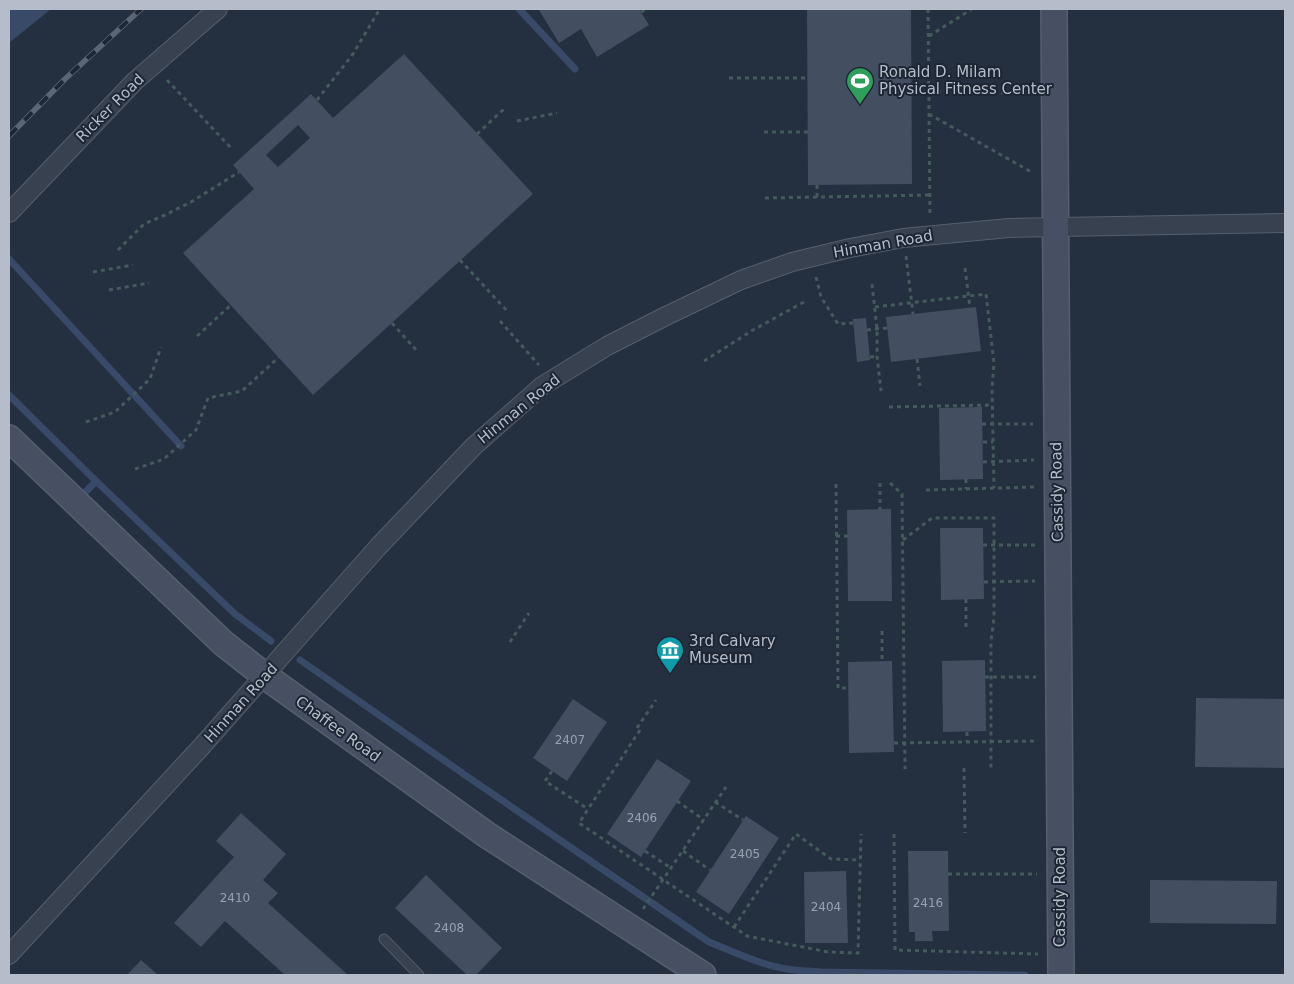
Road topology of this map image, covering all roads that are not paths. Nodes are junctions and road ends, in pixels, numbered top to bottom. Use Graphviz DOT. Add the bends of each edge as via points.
graph roads {
  1 [pos="218,9"];
  2 [pos="1054,9"];
  3 [pos="9,213"];
  4 [pos="1285,223"];
  5 [pos="1055,228"];
  6 [pos="9,438"];
  7 [pos="265,676"];
  8 [pos="384,939"];
  9 [pos="9,955"];
  10 [pos="1061,965"];
  11 [pos="419,975"];
  12 [pos="703,975"];
  1 -- 3 [label="street, Ricker Road" via="134,81"];
  2 -- 5 [label="street, Cassidy Road"];
  4 -- 5 [label="street, Hinman Road"];
  5 -- 7 [label="street, Hinman Road" via="1009,228 903,238 802,260 741,280 607,346 542,386 474,446 378,547"];
  5 -- 10 [label="street, Cassidy Road"];
  6 -- 7 [label="street, Chaffee Road" via="208,630"];
  7 -- 9 [label="street, Hinman Road"];
  7 -- 12 [label="street, Chaffee Road" via="487,835"];
  8 -- 11 [label="lane"];
}
